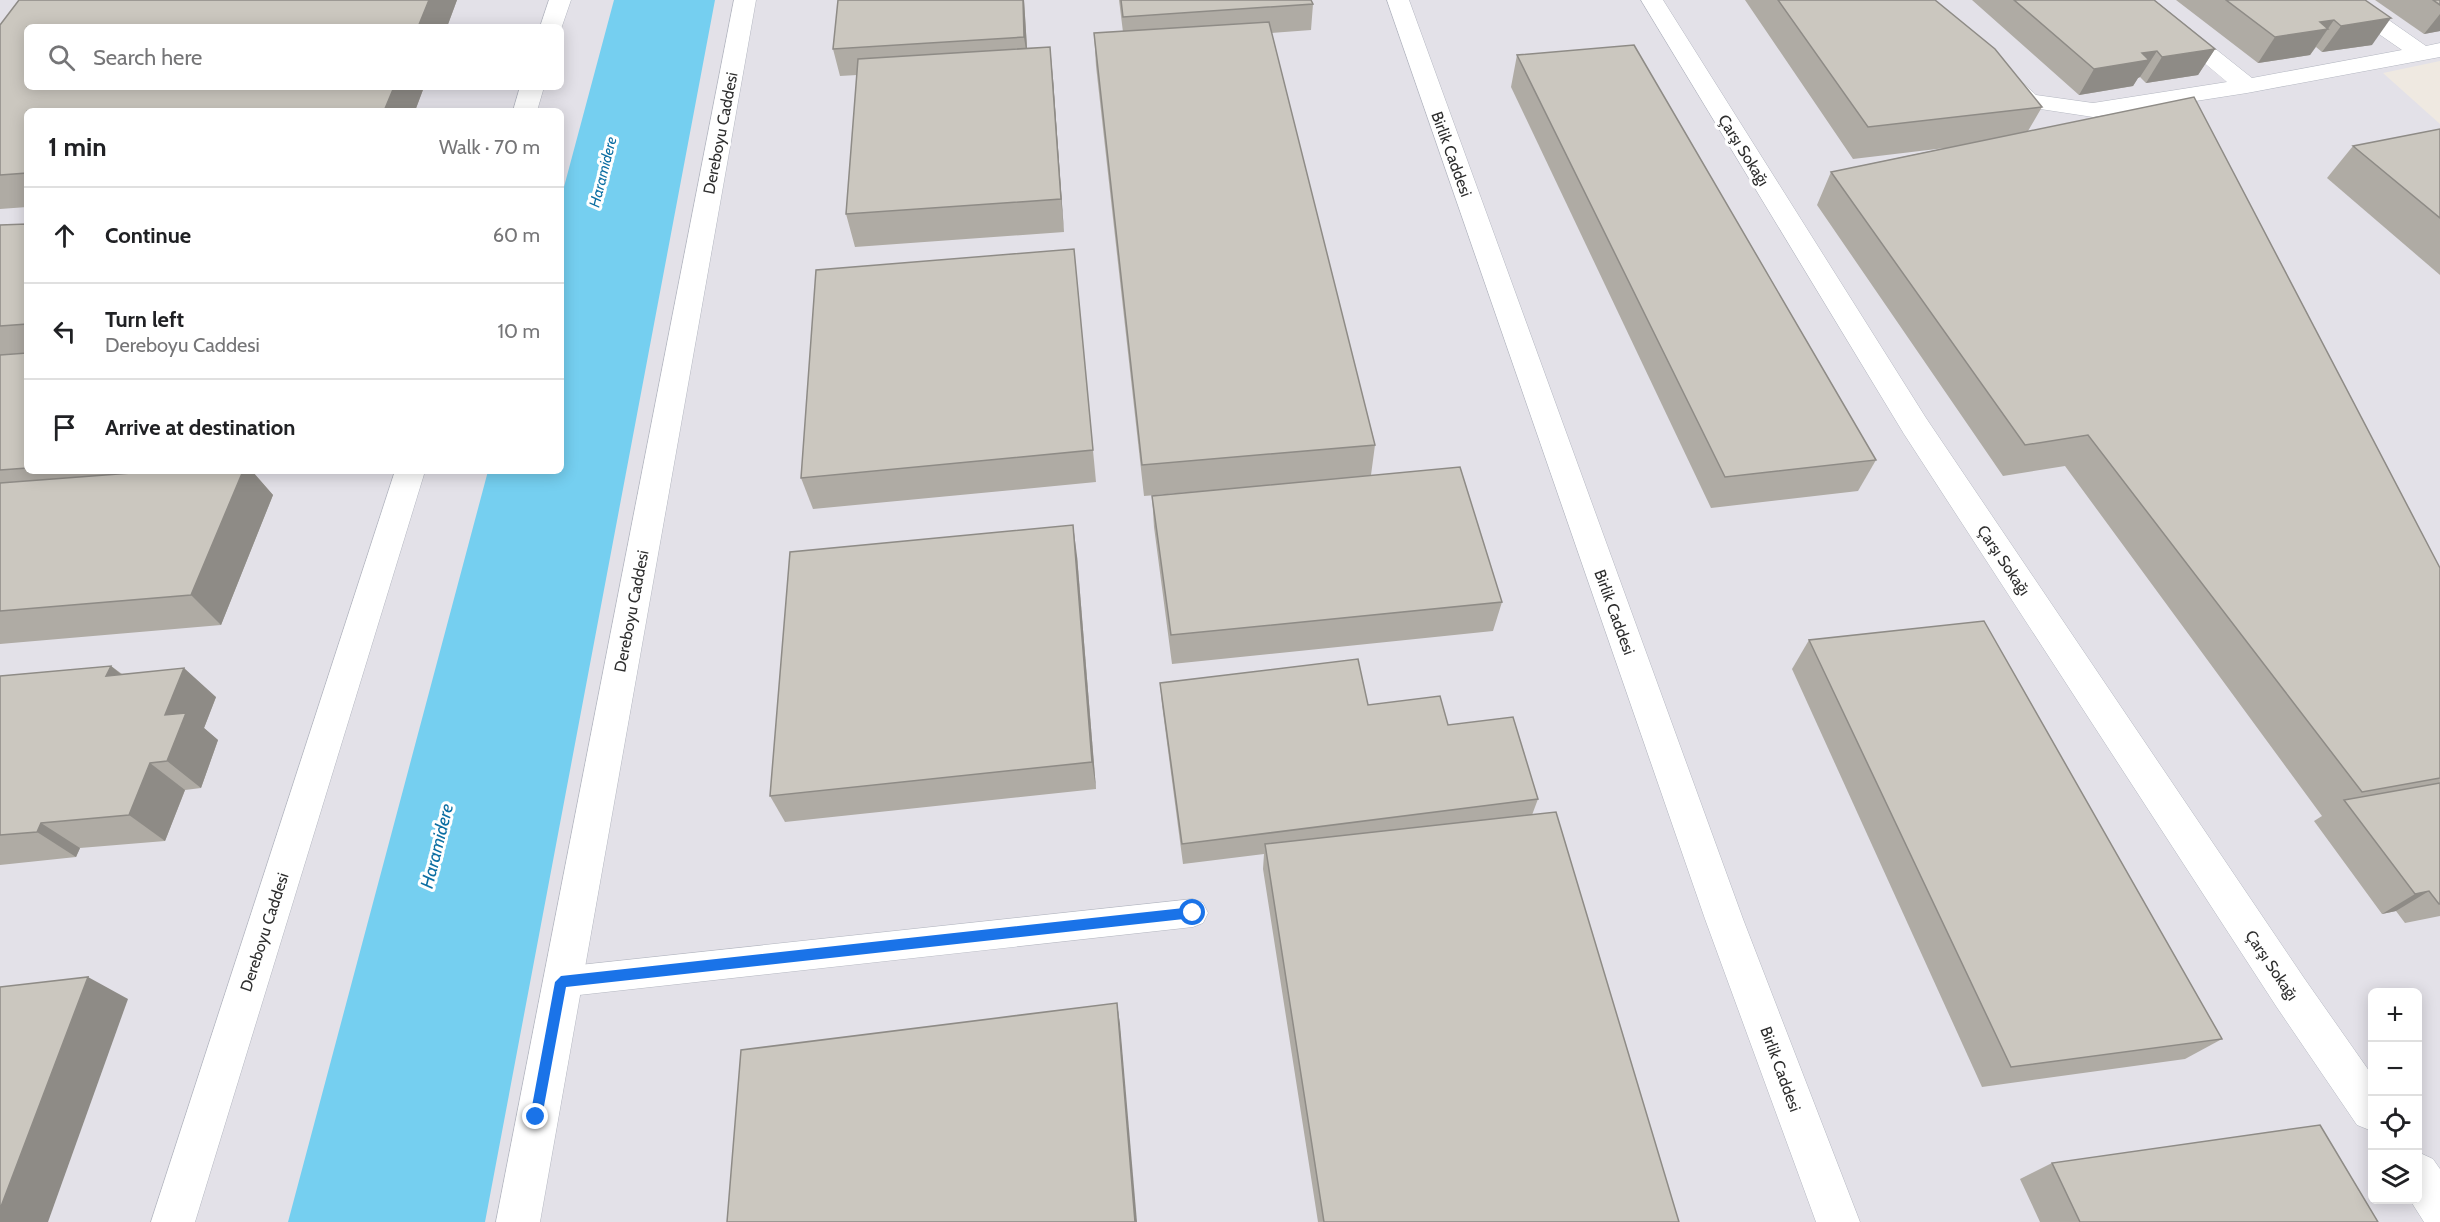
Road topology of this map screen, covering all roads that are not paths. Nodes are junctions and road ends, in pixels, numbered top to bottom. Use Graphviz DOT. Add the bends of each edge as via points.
graph roads {
  1 [pos="560,0"];
  2 [pos="745,0"];
  3 [pos="1398,0"];
  4 [pos="1652,0"];
  5 [pos="2140,0"];
  6 [pos="2345,0"];
  7 [pos="552,24"];
  8 [pos="2431,52"];
  9 [pos="1988,62"];
  10 [pos="2247,86"];
  11 [pos="531,90"];
  12 [pos="526,108"];
  13 [pos="410,474"];
  14 [pos="1193,913"];
  15 [pos="561,982"];
  16 [pos="2368,1103"];
  17 [pos="2422,1180"];
  18 [pos="2440,1207"];
  19 [pos="173,1222"];
  20 [pos="518,1222"];
  21 [pos="1838,1222"];
  1 -- 7 [label="street"];
  2 -- 15 [label="street, Dereboyu Caddesi"];
  3 -- 21 [label="street, Birlik Caddesi" via="1724,918"];
  4 -- 16 [label="street, Çarşı Sokağı" via="1915,426 2290,992"];
  5 -- 10 [label="street"];
  6 -- 8 [label="street"];
  8 -- 10 [label="street"];
  9 -- 10 [label="street" via="2030,101 2093,110"];
  11 -- 12 [label="street"];
  13 -- 19 [label="street, Dereboyu Caddesi"];
  14 -- 15 [label="lane"];
  15 -- 20 [label="street, Dereboyu Caddesi"];
  17 -- 18 [label="street"];
}
